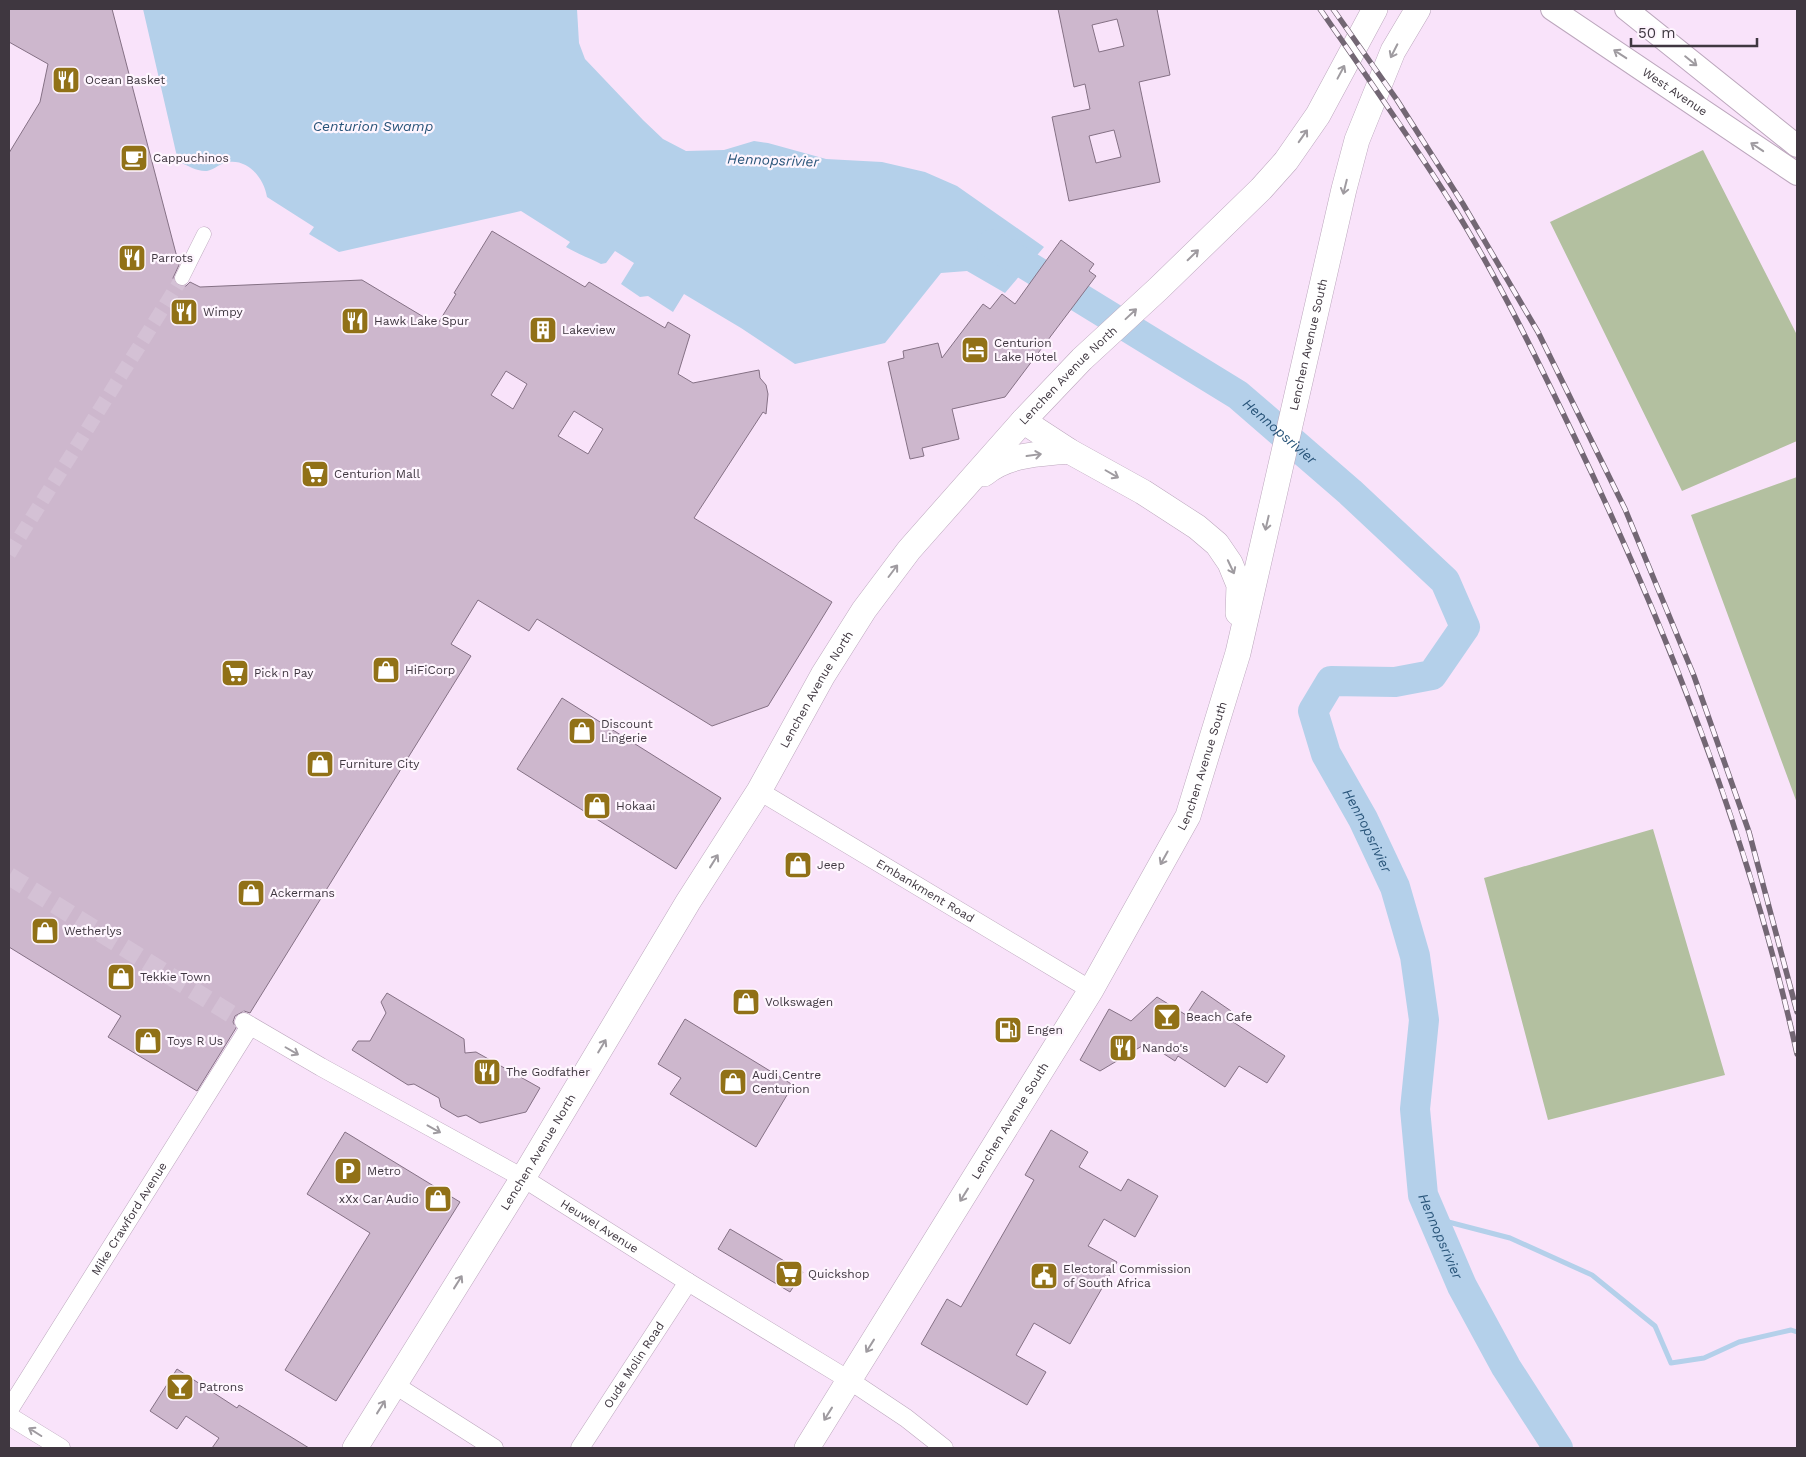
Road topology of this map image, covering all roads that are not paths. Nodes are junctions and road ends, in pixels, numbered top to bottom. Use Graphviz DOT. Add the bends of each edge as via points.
graph roads {
  1 [pos="1375,9"];
  2 [pos="1418,9"];
  3 [pos="1552,9"];
  4 [pos="1626,9"];
  5 [pos="1797,146"];
  6 [pos="1797,174"];
  7 [pos="204,234"];
  8 [pos="182,278"];
  9 [pos="1023,421"];
  10 [pos="1069,451"];
  11 [pos="949,505"];
  12 [pos="1238,653"];
  13 [pos="759,791"];
  14 [pos="1091,990"];
  15 [pos="247,1024"];
  16 [pos="523,1178"];
  17 [pos="688,1282"];
  18 [pos="849,1380"];
  19 [pos="395,1384"];
  20 [pos="9,1410"];
  21 [pos="9,1416"];
  22 [pos="61,1448"];
  23 [pos="355,1448"];
  24 [pos="494,1448"];
  25 [pos="580,1448"];
  26 [pos="807,1448"];
  27 [pos="944,1448"];
  9 -- 1 [label="main road, Lenchen Avenue North, one-way" via="1082,359 1158,289 1286,161 1318,115"];
  2 -- 12 [label="main road, Lenchen Avenue South, one-way" via="1393,51 1358,140 1344,189"];
  6 -- 3 [label="street, West Avenue, one-way"];
  4 -- 5 [label="street, one-way"];
  7 -- 8 [label="street"];
  9 -- 10 [label="main road"];
  9 -- 11 [label="main road, Lenchen Avenue North"];
  11 -- 10 [label="main road, one-way" via="992,467 1031,455"];
  10 -- 12 [label="main road, one-way" via="1143,492 1217,544 1239,585"];
  13 -- 11 [label="main road, Lenchen Avenue North, one-way" via="823,675 864,610 909,550"];
  12 -- 14 [label="main road, Lenchen Avenue South, one-way" via="1188,816"];
  13 -- 14 [label="street, Embankment Road"];
  16 -- 13 [label="main road, Lenchen Avenue North, one-way" via="688,902"];
  14 -- 18 [label="main road, Lenchen Avenue South, one-way"];
  15 -- 16 [label="street, Heuwel Avenue, one-way"];
  15 -- 20 [label="street, Mike Crawford Avenue"];
  16 -- 17 [label="street, Heuwel Avenue"];
  19 -- 16 [label="main road, Lenchen Avenue North, one-way"];
  17 -- 18 [label="street, Heuwel Avenue"];
  17 -- 25 [label="street, Oude Molin Road"];
  18 -- 26 [label="main road, Lenchen Avenue South, one-way"];
  18 -- 27 [label="street, Heuwel Avenue"];
  23 -- 19 [label="main road, Lenchen Avenue North, one-way"];
  19 -- 24 [label="street"];
  22 -- 21 [label="street, one-way"];
}
